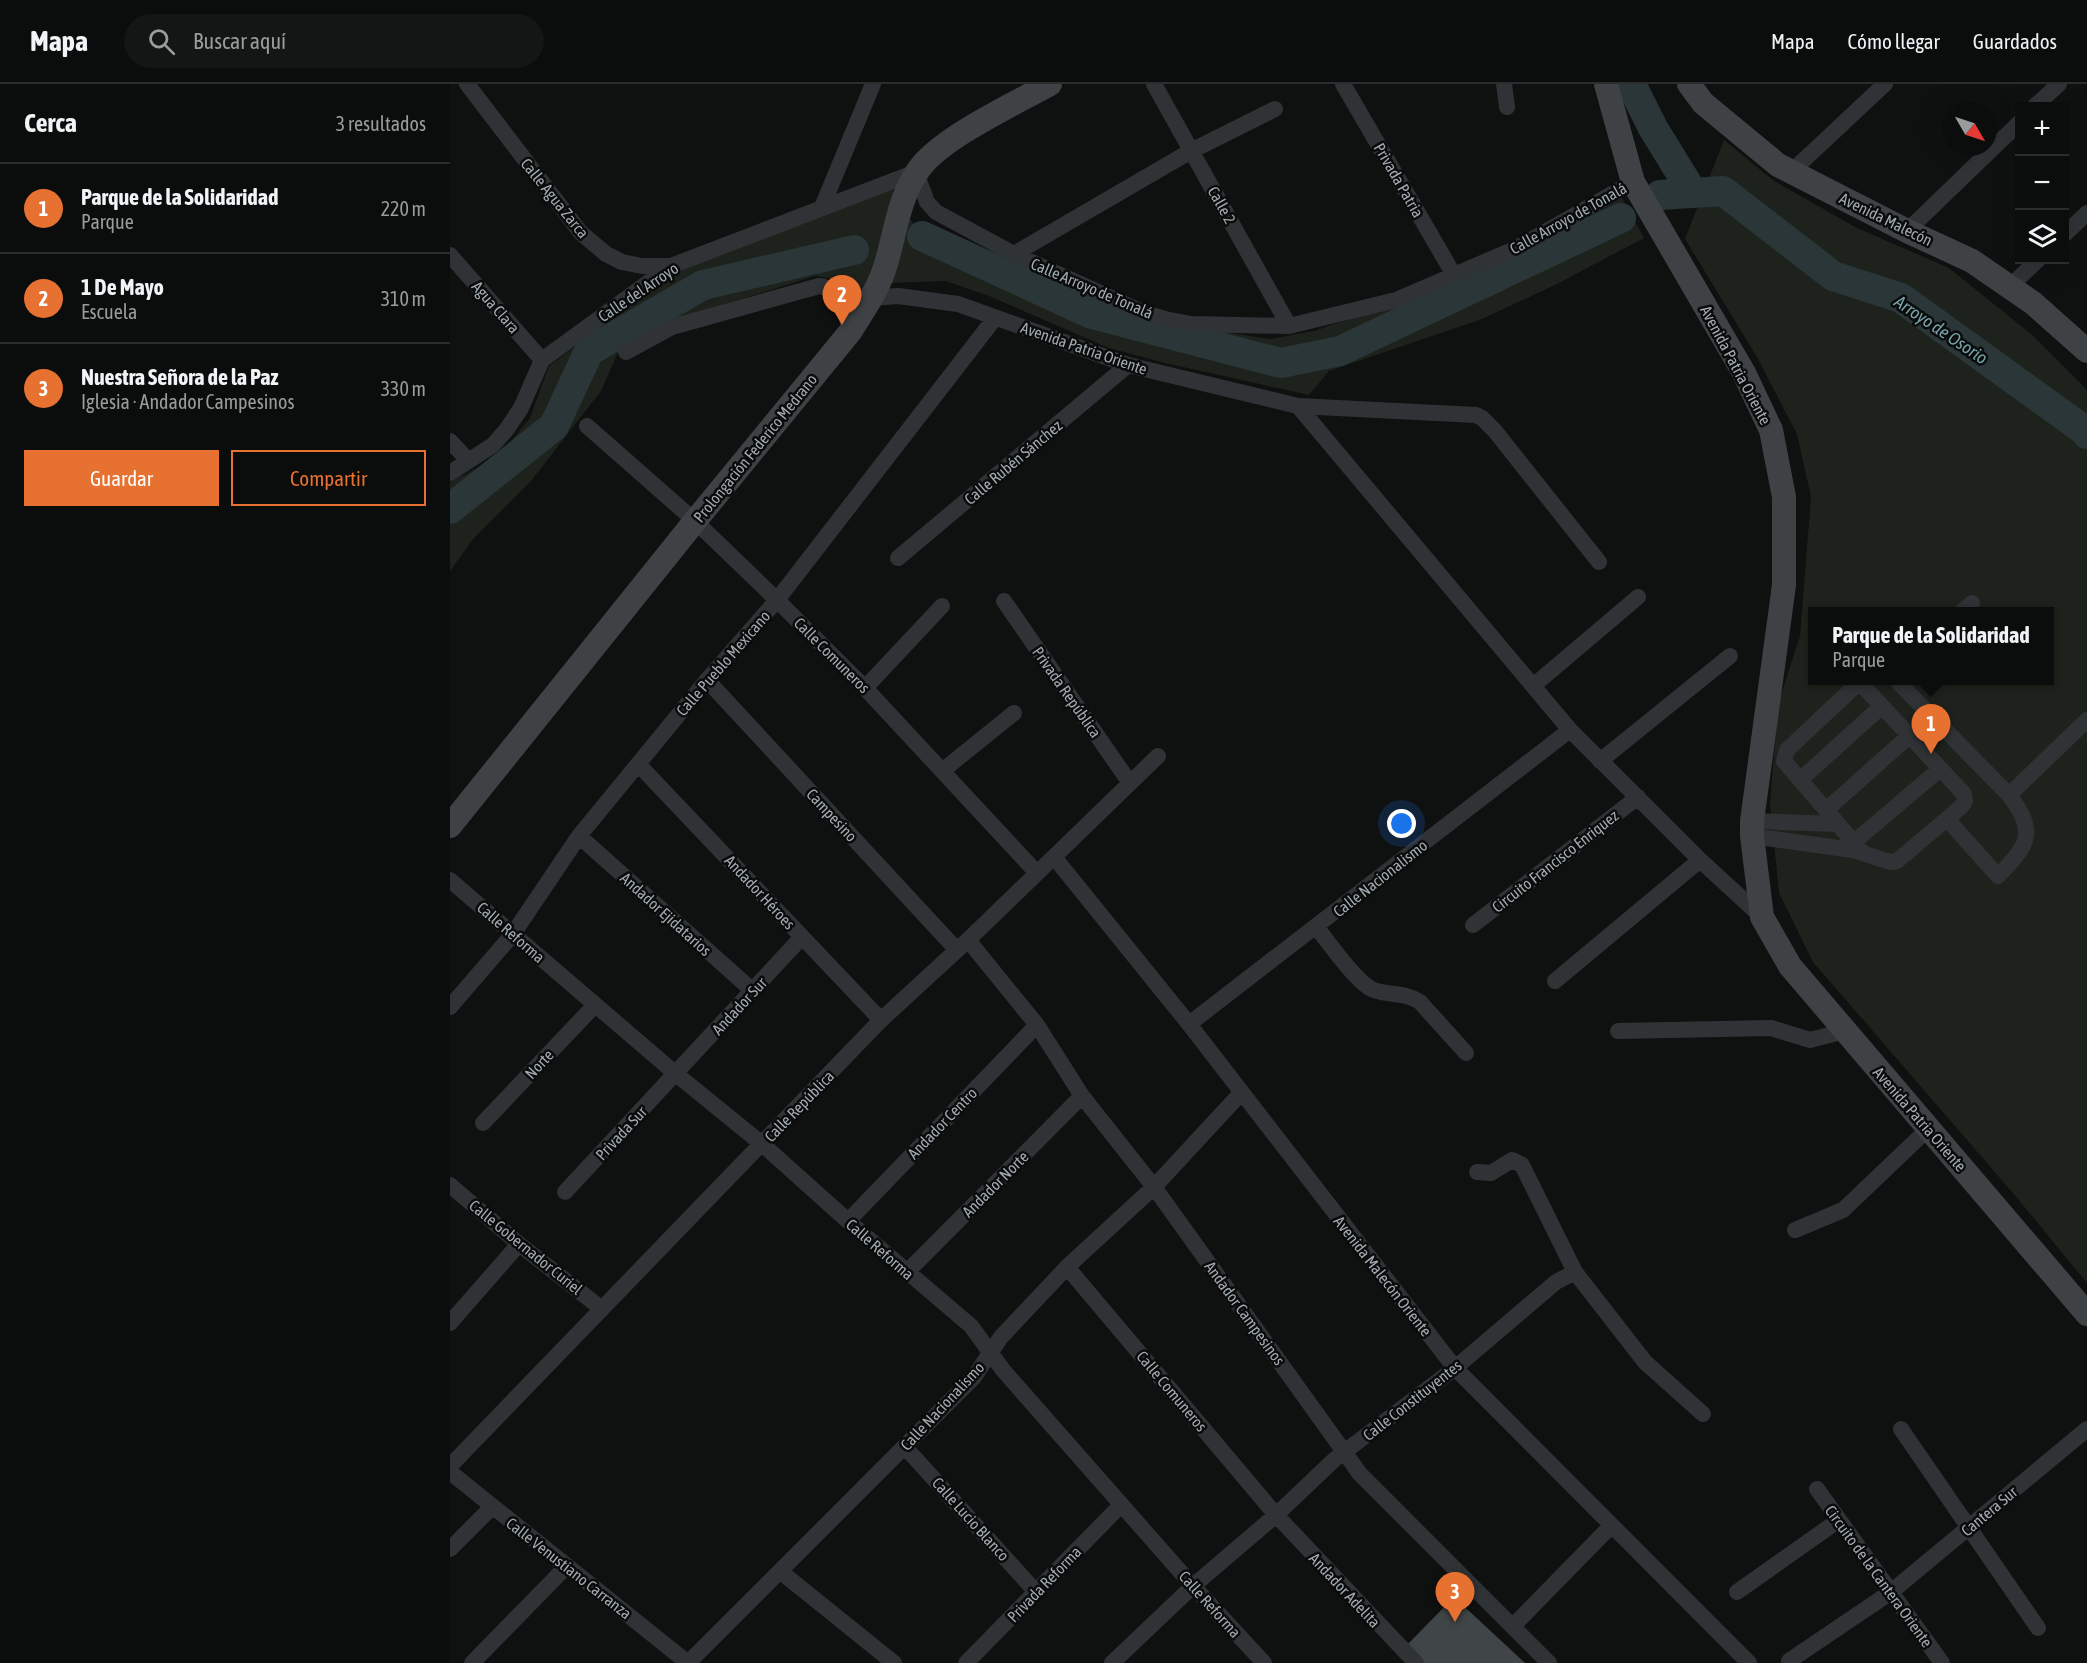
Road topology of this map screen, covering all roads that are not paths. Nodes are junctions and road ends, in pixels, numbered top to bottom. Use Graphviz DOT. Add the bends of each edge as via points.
graph roads {
  1 [pos="467,84"];
  2 [pos="873,84"];
  3 [pos="1050,84"];
  4 [pos="1154,84"];
  5 [pos="1343,84"];
  6 [pos="1504,84"];
  7 [pos="1605,84"];
  8 [pos="1689,84"];
  9 [pos="1885,84"];
  10 [pos="2059,84"];
  11 [pos="2040,102"];
  12 [pos="1507,107"];
  13 [pos="1275,109"];
  14 [pos="2015,126"];
  15 [pos="1191,151"];
  16 [pos="916,172"];
  17 [pos="1791,172"];
  18 [pos="1633,182"];
  19 [pos="822,207"];
  20 [pos="2087,213"];
  21 [pos="2069,230"];
  22 [pos="1907,231"];
  23 [pos="1014,254"];
  24 [pos="450,255"];
  25 [pos="2034,264"];
  26 [pos="671,266"];
  27 [pos="1454,275"];
  28 [pos="2009,287"];
  29 [pos="872,298"];
  30 [pos="995,318"];
  31 [pos="1289,326"];
  32 [pos="850,332"];
  33 [pos="2087,351"];
  34 [pos="626,352"];
  35 [pos="542,360"];
  36 [pos="1128,365"];
  37 [pos="1298,406"];
  38 [pos="587,426"];
  39 [pos="450,441"];
  40 [pos="468,460"];
  41 [pos="450,473"];
  42 [pos="695,520"];
  43 [pos="898,558"];
  44 [pos="1599,562"];
  45 [pos="1638,597"];
  46 [pos="777,600"];
  47 [pos="1004,601"];
  48 [pos="942,606"];
  49 [pos="1730,656"];
  50 [pos="707,680"];
  51 [pos="1901,685"];
  52 [pos="1533,686"];
  53 [pos="865,688"];
  54 [pos="1882,706"];
  55 [pos="1014,713"];
  56 [pos="2087,720"];
  57 [pos="1570,730"];
  58 [pos="1909,736"];
  59 [pos="1158,756"];
  60 [pos="1600,761"];
  61 [pos="639,765"];
  62 [pos="1940,769"];
  63 [pos="942,771"];
  64 [pos="1800,780"];
  65 [pos="1130,783"];
  66 [pos="2009,795"];
  67 [pos="1638,797"];
  68 [pos="1826,810"];
  69 [pos="1947,819"];
  70 [pos="1805,823"];
  71 [pos="1838,824"];
  72 [pos="450,826"];
  73 [pos="1752,828"];
  74 [pos="579,836"];
  75 [pos="1807,842"];
  76 [pos="1858,847"];
  77 [pos="1054,856"];
  78 [pos="1700,860"];
  79 [pos="1037,873"];
  80 [pos="450,880"];
  81 [pos="1762,917"];
  82 [pos="1473,925"];
  83 [pos="1316,927"];
  84 [pos="513,934"];
  85 [pos="802,937"];
  86 [pos="962,945"];
  87 [pos="1555,981"];
  88 [pos="753,991"];
  89 [pos="595,1005"];
  90 [pos="450,1007"];
  91 [pos="881,1020"];
  92 [pos="1189,1024"];
  93 [pos="1037,1025"];
  94 [pos="1618,1031"];
  95 [pos="1845,1031"];
  96 [pos="1466,1053"];
  97 [pos="675,1074"];
  98 [pos="1241,1093"];
  99 [pos="1082,1096"];
  100 [pos="483,1123"];
  101 [pos="1928,1129"];
  102 [pos="762,1144"];
  103 [pos="1477,1172"];
  104 [pos="450,1185"];
  105 [pos="1154,1187"];
  106 [pos="565,1191"];
  107 [pos="848,1221"];
  108 [pos="1795,1230"];
  109 [pos="519,1244"];
  110 [pos="1067,1267"];
  111 [pos="907,1272"];
  112 [pos="1575,1272"];
  113 [pos="602,1309"];
  114 [pos="2087,1314"];
  115 [pos="450,1323"];
  116 [pos="990,1353"];
  117 [pos="1455,1368"];
  118 [pos="1703,1413"];
  119 [pos="1901,1429"];
  120 [pos="2087,1429"];
  121 [pos="905,1447"];
  122 [pos="1345,1451"];
  123 [pos="450,1466"];
  124 [pos="450,1472"];
  125 [pos="1817,1489"];
  126 [pos="1121,1505"];
  127 [pos="492,1507"];
  128 [pos="1276,1515"];
  129 [pos="1839,1520"];
  130 [pos="1611,1526"];
  131 [pos="1970,1528"];
  132 [pos="450,1549"];
  133 [pos="567,1566"];
  134 [pos="781,1572"];
  135 [pos="1193,1586"];
  136 [pos="1036,1592"];
  137 [pos="1737,1592"];
  138 [pos="1891,1592"];
  139 [pos="1513,1626"];
  140 [pos="2038,1628"];
  141 [pos="1789,1661"];
  142 [pos="1261,1662"];
  143 [pos="472,1663"];
  144 [pos="688,1663"];
  145 [pos="894,1663"];
  146 [pos="966,1663"];
  147 [pos="1112,1663"];
  148 [pos="1416,1663"];
  149 [pos="1549,1663"];
  150 [pos="1749,1663"];
  151 [pos="1942,1663"];
  1 -- 26 [label="street, Calle Agua Zarca" via="593,244 622,262"];
  2 -- 19 [label="street"];
  3 -- 16 [label="street, Prolongación Federico Medrano" via="962,134 932,154"];
  4 -- 15 [label="street, Calle 2"];
  5 -- 27 [label="street, Privada Patria"];
  6 -- 12 [label="street"];
  7 -- 18 [label="street, Avenida Patria Oriente"];
  8 -- 17 [label="street, Avenida Malecón" via="1703,103"];
  9 -- 17 [label="street"];
  10 -- 11 [label="street"];
  13 -- 15 [label="street"];
  14 -- 22 [label="street"];
  15 -- 23 [label="street"];
  15 -- 31 [label="street, Calle 2"];
  16 -- 19 [label="street, Calle del Arroyo"];
  16 -- 23 [label="street, Calle Arroyo de Tonalá" via="927,202 936,212"];
  16 -- 29 [label="street, Prolongación Federico Medrano"];
  17 -- 22 [label="street, Avenida Malecón"];
  18 -- 27 [label="street, Calle Arroyo de Tonalá" via="1517,248"];
  18 -- 73 [label="street, Avenida Patria Oriente" via="1744,373 1771,430 1784,497 1784,585"];
  19 -- 26 [label="street, Calle del Arroyo"];
  20 -- 21 [label="street"];
  22 -- 28 [label="street, Avenida Malecón" via="1972,261"];
  23 -- 31 [label="street, Calle Arroyo de Tonalá" via="1165,319 1191,324"];
  24 -- 35 [label="street, Agua Clara"];
  25 -- 28 [label="street"];
  26 -- 35 [label="street, Calle del Arroyo"];
  27 -- 31 [label="street, Calle Arroyo de Tonalá" via="1396,300"];
  28 -- 33 [label="street, Avenida Malecón"];
  29 -- 30 [label="street, Avenida Patria Oriente" via="898,296 958,304"];
  29 -- 32 [label="street, Prolongación Federico Medrano"];
  30 -- 36 [label="street, Avenida Patria Oriente"];
  30 -- 46 [label="street, Calle Pueblo Mexicano"];
  32 -- 34 [label="street" via="838,295 827,286 819,286 672,327"];
  32 -- 42 [label="street, Prolongación Federico Medrano"];
  35 -- 40 [label="street" via="507,429 493,445"];
  36 -- 37 [label="street, Avenida Patria Oriente"];
  36 -- 43 [label="street, Calle Rubén Sánchez"];
  37 -- 44 [label="street, Avenida Patria Oriente" via="1469,414 1482,418"];
  37 -- 52 [label="street, Avenida Patria Oriente"];
  38 -- 42 [label="street, Calle Comuneros"];
  39 -- 40 [label="street"];
  40 -- 41 [label="street"];
  42 -- 46 [label="street, Calle Comuneros"];
  42 -- 72 [label="street, Prolongación Federico Medrano"];
  45 -- 52 [label="street"];
  46 -- 50 [label="street, Calle Pueblo Mexicano"];
  46 -- 53 [label="street, Calle Comuneros"];
  47 -- 65 [label="street, Privada República"];
  48 -- 53 [label="street"];
  49 -- 60 [label="street"];
  50 -- 61 [label="street, Calle Pueblo Mexicano"];
  50 -- 86 [label="street, Campesino"];
  51 -- 66 [label="street"];
  52 -- 57 [label="street, Avenida Patria Oriente"];
  53 -- 63 [label="street, Calle Comuneros"];
  54 -- 58 [label="street"];
  54 -- 64 [label="street"];
  54 -- 64 [label="street" via="1864,687 1852,688 1787,750 1784,761"];
  55 -- 63 [label="street"];
  56 -- 66 [label="street"];
  57 -- 60 [label="street, Avenida Patria Oriente"];
  57 -- 83 [label="street, Calle Nacionalismo"];
  58 -- 62 [label="street"];
  58 -- 68 [label="street"];
  59 -- 65 [label="street, Calle República"];
  60 -- 67 [label="street, Avenida Patria Oriente"];
  61 -- 74 [label="street, Calle Pueblo Mexicano"];
  61 -- 85 [label="street, Andador Héroes"];
  62 -- 69 [label="street" via="1964,794 1965,801"];
  62 -- 76 [label="street"];
  63 -- 79 [label="street, Calle Comuneros"];
  64 -- 68 [label="street"];
  65 -- 77 [label="street, Calle República"];
  66 -- 69 [label="street" via="2023,812 2027,830 2025,844 1998,876"];
  67 -- 78 [label="street, Avenida Patria Oriente"];
  67 -- 82 [label="street, Circuito Francisco Enriquez"];
  68 -- 71 [label="street"];
  69 -- 76 [label="street" via="1897,861 1890,862"];
  70 -- 71 [label="street"];
  70 -- 73 [label="street"];
  70 -- 75 [label="street"];
  71 -- 76 [label="street"];
  73 -- 75 [label="street"];
  73 -- 81 [label="street, Avenida Patria Oriente"];
  74 -- 84 [label="street, Calle Pueblo Mexicano"];
  74 -- 88 [label="street, Andador Ejidatarios"];
  75 -- 76 [label="street"];
  77 -- 79 [label="street, Calle República"];
  77 -- 92 [label="street, Avenida Malecón Oriente"];
  78 -- 81 [label="street, Avenida Patria Oriente"];
  78 -- 87 [label="street"];
  79 -- 86 [label="street, Calle República"];
  80 -- 84 [label="street, Calle Reforma"];
  81 -- 95 [label="street, Avenida Patria Oriente" via="1790,966"];
  83 -- 92 [label="street, Calle Nacionalismo"];
  83 -- 96 [label="street" via="1367,986 1413,996"];
  84 -- 89 [label="street, Calle Reforma"];
  84 -- 90 [label="street, Calle Pueblo Mexicano"];
  85 -- 88 [label="street, Andador Sur"];
  85 -- 91 [label="street, Andador Héroes"];
  86 -- 91 [label="street, Calle República"];
  86 -- 93 [label="street, Andador Campesinos"];
  88 -- 97 [label="street, Andador Sur"];
  89 -- 97 [label="street, Calle Reforma"];
  89 -- 100 [label="street, Norte"];
  91 -- 102 [label="street, Calle República"];
  92 -- 98 [label="street, Avenida Malecón Oriente"];
  93 -- 99 [label="street, Andador Campesinos"];
  93 -- 107 [label="street, Andador Centro"];
  94 -- 95 [label="street" via="1771,1028 1810,1040"];
  95 -- 101 [label="street, Avenida Patria Oriente"];
  97 -- 102 [label="street, Calle Reforma"];
  97 -- 106 [label="street, Privada Sur"];
  98 -- 105 [label="street, Calle Nacionalismo"];
  98 -- 117 [label="street, Avenida Malecón Oriente"];
  99 -- 105 [label="street, Andador Campesinos"];
  99 -- 111 [label="street, Andador Norte"];
  101 -- 108 [label="street" via="1843,1210"];
  101 -- 114 [label="street, Avenida Patria Oriente"];
  102 -- 107 [label="street, Calle Reforma"];
  102 -- 113 [label="street, Calle República"];
  103 -- 112 [label="street" via="1491,1173 1512,1160 1522,1165"];
  104 -- 109 [label="street, Calle Gobernador Curiel"];
  105 -- 110 [label="street, Calle Nacionalismo"];
  105 -- 122 [label="street, Andador Campesinos"];
  107 -- 111 [label="street, Calle Reforma"];
  109 -- 113 [label="street, Calle Gobernador Curiel"];
  109 -- 115 [label="street"];
  110 -- 116 [label="street, Calle Nacionalismo"];
  110 -- 128 [label="street, Calle Comuneros"];
  111 -- 116 [label="street, Calle Reforma" via="971,1326"];
  112 -- 117 [label="street, Calle Constituyentes" via="1556,1282"];
  112 -- 118 [label="street" via="1645,1362"];
  113 -- 123 [label="street, Calle República"];
  116 -- 121 [label="street, Calle Nacionalismo" via="974,1377"];
  116 -- 126 [label="street, Calle Reforma"];
  117 -- 122 [label="street, Calle Constituyentes"];
  117 -- 130 [label="street, Avenida Malecón Oriente"];
  119 -- 131 [label="street"];
  120 -- 131 [label="street, Cantera Sur"];
  121 -- 134 [label="street, Calle Nacionalismo"];
  121 -- 136 [label="street, Calle Lucio Blanco"];
  122 -- 128 [label="street, Calle Constituyentes"];
  122 -- 139 [label="street, Andador Campesinos" via="1360,1474"];
  124 -- 127 [label="street, Calle Venustiano Carranza"];
  125 -- 129 [label="street, Circuito de la Cantera Oriente"];
  126 -- 135 [label="street, Calle Reforma"];
  126 -- 136 [label="street, Privada Reforma"];
  127 -- 132 [label="street"];
  127 -- 133 [label="street, Calle Venustiano Carranza"];
  128 -- 135 [label="street, Calle Constituyentes"];
  128 -- 148 [label="street, Andador Adelita"];
  129 -- 137 [label="street"];
  129 -- 138 [label="street, Circuito de la Cantera Oriente"];
  130 -- 139 [label="street"];
  130 -- 150 [label="street, Avenida Malecón Oriente"];
  131 -- 138 [label="street, Cantera Sur"];
  131 -- 140 [label="street"];
  133 -- 143 [label="street"];
  133 -- 144 [label="street, Calle Venustiano Carranza"];
  134 -- 144 [label="street, Calle Nacionalismo"];
  134 -- 145 [label="street"];
  135 -- 142 [label="street, Calle Reforma"];
  135 -- 147 [label="street, Calle Constituyentes"];
  136 -- 146 [label="street, Privada Reforma"];
  138 -- 141 [label="street, Cantera Sur"];
  138 -- 151 [label="street, Circuito de la Cantera Oriente"];
  139 -- 149 [label="street, Andador Campesinos"];
}
